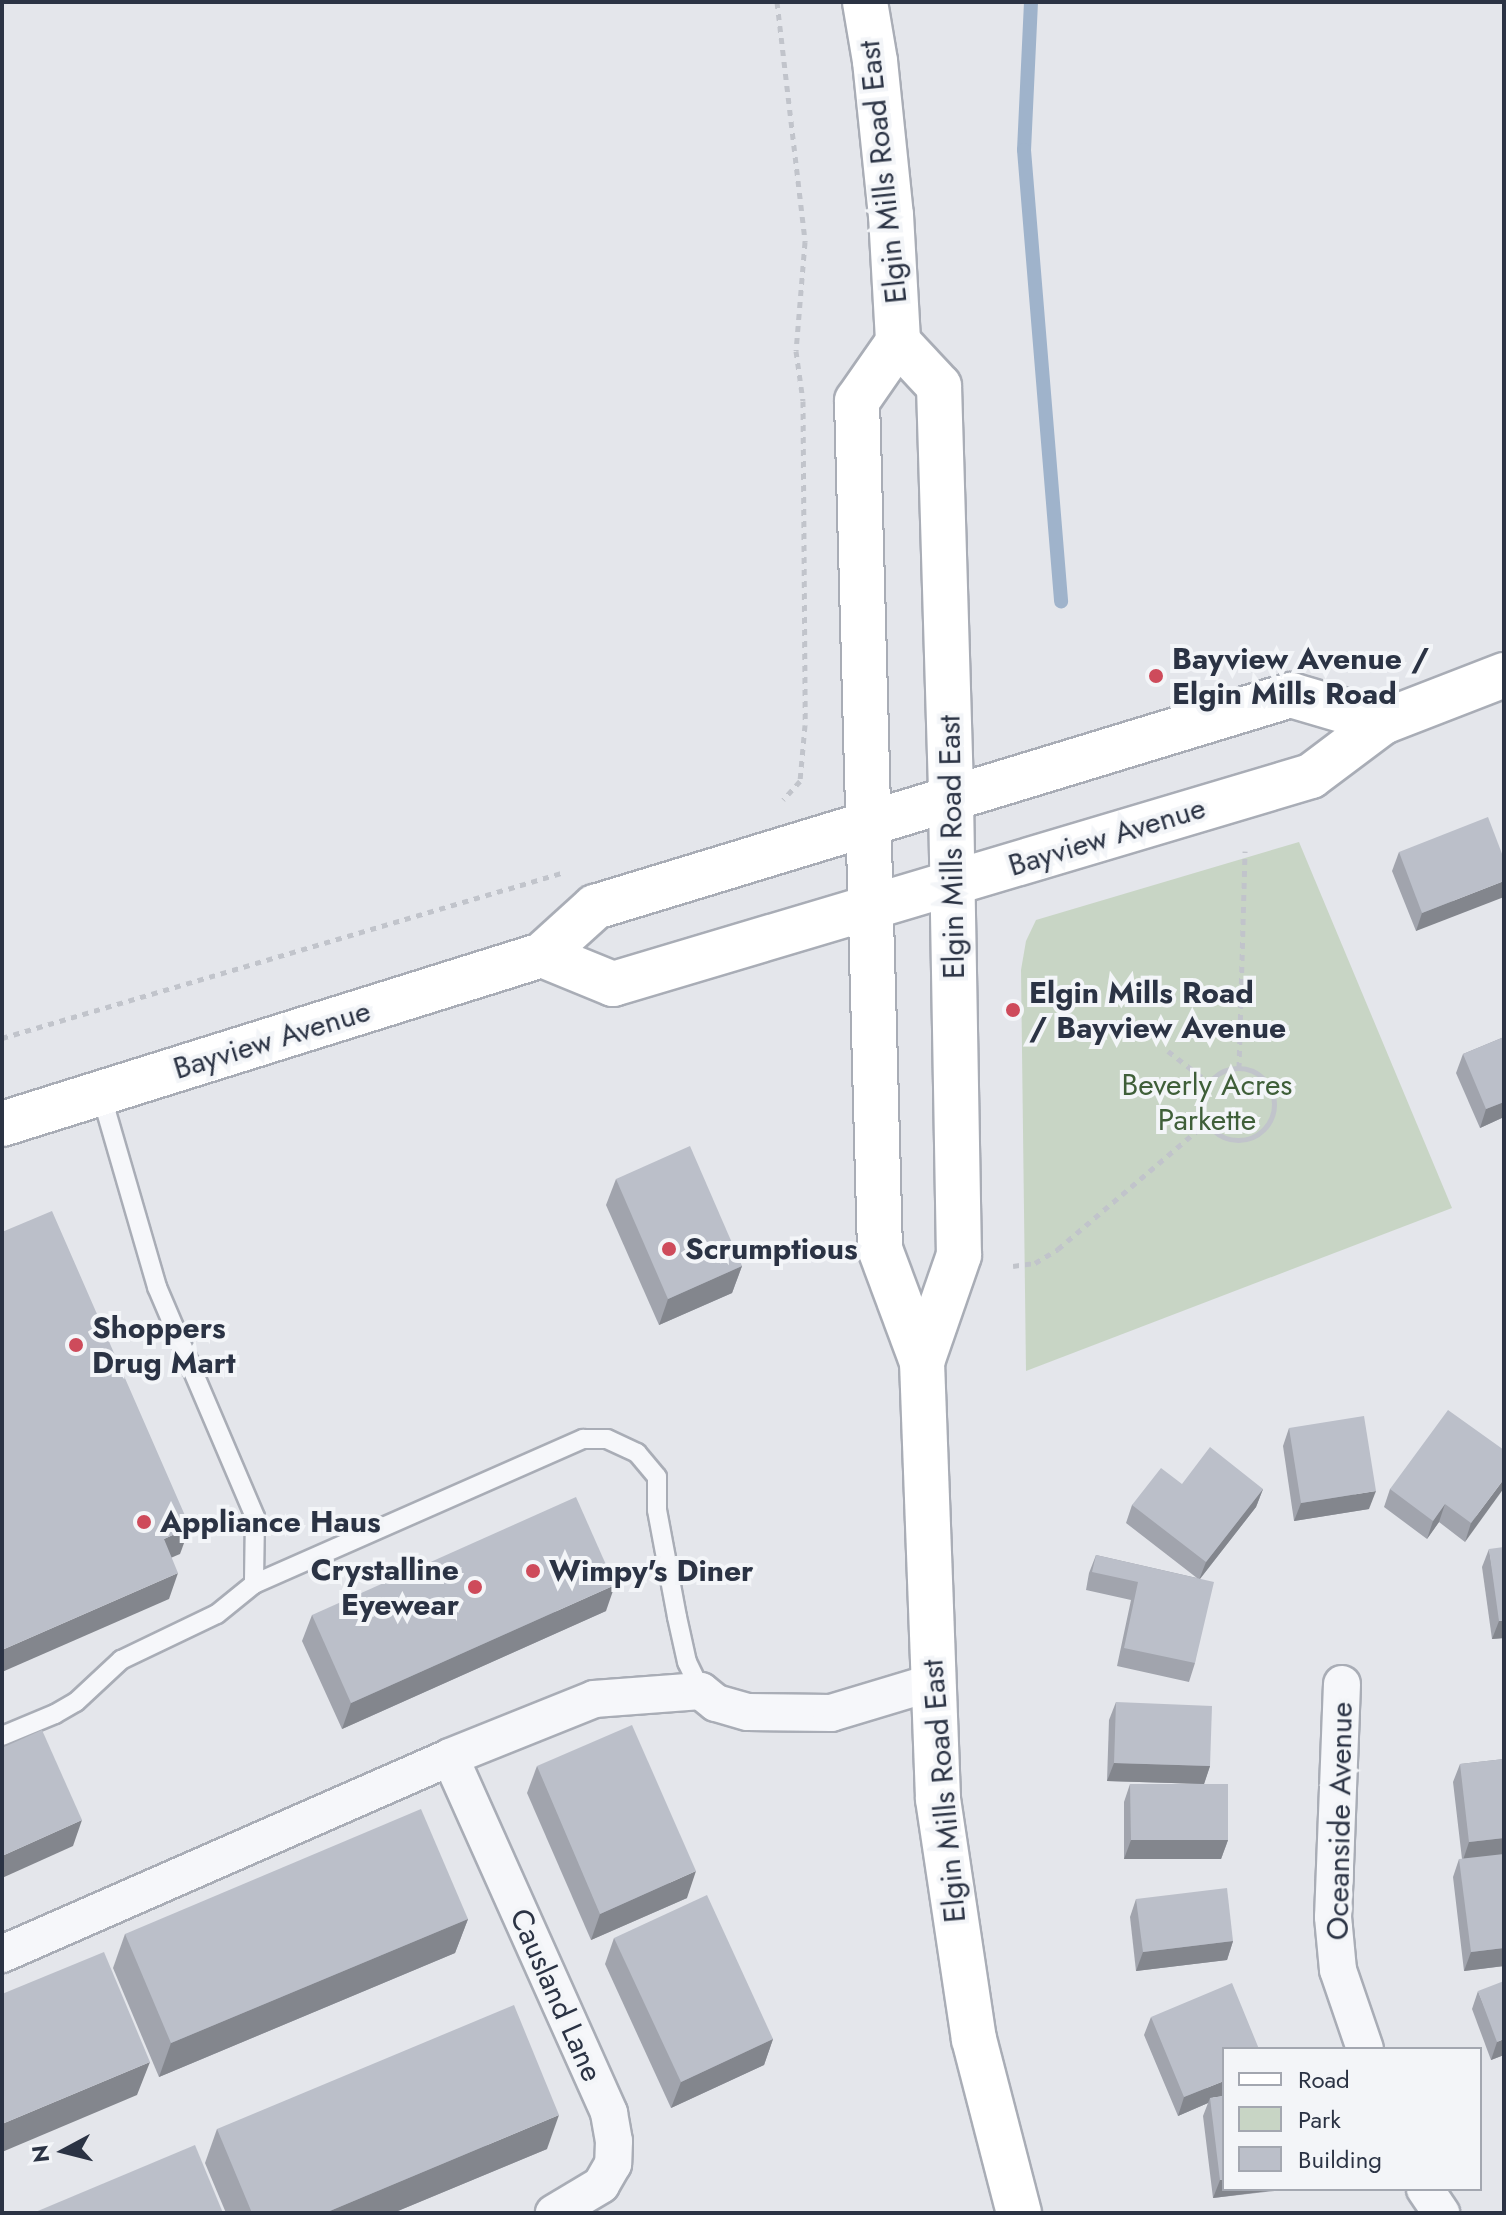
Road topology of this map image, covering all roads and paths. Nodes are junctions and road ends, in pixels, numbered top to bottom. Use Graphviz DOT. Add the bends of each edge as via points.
graph roads {
  1 [pos="777,2"];
  2 [pos="865,2"];
  3 [pos="898,342"];
  4 [pos="1504,675"];
  5 [pos="1383,722"];
  6 [pos="951,800"];
  7 [pos="776,803"];
  8 [pos="870,824"];
  9 [pos="1245,851"];
  10 [pos="577,868"];
  11 [pos="952,883"];
  12 [pos="872,907"];
  13 [pos="542,955"];
  14 [pos="2,1038"];
  15 [pos="1168,1051"];
  16 [pos="1239,1068"];
  17 [pos="1209,1083"];
  18 [pos="101,1094"];
  19 [pos="1206,1123"];
  20 [pos="2,1124"];
  21 [pos="1013,1266"];
  22 [pos="922,1362"];
  23 [pos="254,1584"];
  24 [pos="931,1683"];
  25 [pos="1342,1684"];
  26 [pos="701,1691"];
  27 [pos="2,1736"];
  28 [pos="450,1757"];
  29 [pos="2,1954"];
  30 [pos="1364,2047"];
  31 [pos="1426,2191"];
  32 [pos="554,2213"];
  33 [pos="1019,2213"];
  34 [pos="1441,2213"];
  1 -- 7 [label="path" via="805,242 796,351 803,401 805,725 800,781"];
  2 -- 3 [label="main road, Elgin Mills Road East" via="891,215"];
  3 -- 6 [label="main road, Elgin Mills Road East" via="939,386"];
  3 -- 8 [label="main road, Elgin Mills Road East" via="857,401"];
  4 -- 5 [label="main road, Bayview Avenue"];
  5 -- 6 [label="main road, Bayview Avenue" via="1291,695"];
  5 -- 11 [label="main road, Bayview Avenue" via="1311,776"];
  6 -- 8 [label="main road, Bayview Avenue"];
  6 -- 11 [label="main road, Elgin Mills Road East"];
  8 -- 12 [label="main road, Elgin Mills Road East"];
  8 -- 13 [label="main road, Bayview Avenue" via="595,907"];
  9 -- 16 [label="path"];
  10 -- 14 [label="path"];
  11 -- 12 [label="main road, Bayview Avenue"];
  11 -- 22 [label="main road, Elgin Mills Road East" via="959,1255"];
  12 -- 13 [label="main road, Bayview Avenue" via="613,984"];
  12 -- 22 [label="main road, Elgin Mills Road East" via="880,1249"];
  13 -- 18 [label="main road, Bayview Avenue"];
  15 -- 17 [label="path"];
  16 -- 17 [label="path" via="1217,1074"];
  16 -- 19 [label="path" via="1269,1084 1274,1107 1266,1128 1257,1136 1235,1140"];
  17 -- 19 [label="path" via="1201,1102"];
  18 -- 20 [label="main road, Bayview Avenue"];
  18 -- 23 [label="lane" via="157,1287 255,1517"];
  19 -- 21 [label="path" via="1058,1249 1035,1263"];
  22 -- 24 [label="main road, Elgin Mills Road East"];
  23 -- 26 [label="lane" via="583,1439 607,1439 637,1453 657,1477 657,1510 677,1617 687,1662"];
  23 -- 27 [label="lane" via="217,1614 121,1660 76,1702"];
  24 -- 26 [label="street" via="831,1713 748,1712 716,1703"];
  24 -- 33 [label="main road, Elgin Mills Road East" via="938,1799 974,2039"];
  25 -- 30 [label="street, Oceanside Avenue" via="1333,1917 1338,1970"];
  26 -- 28 [label="street" via="594,1699"];
  28 -- 29 [label="street"];
  28 -- 32 [label="street, Causland Lane" via="609,2113 613,2164 601,2185"];
  31 -- 34 [label="street"];
}
